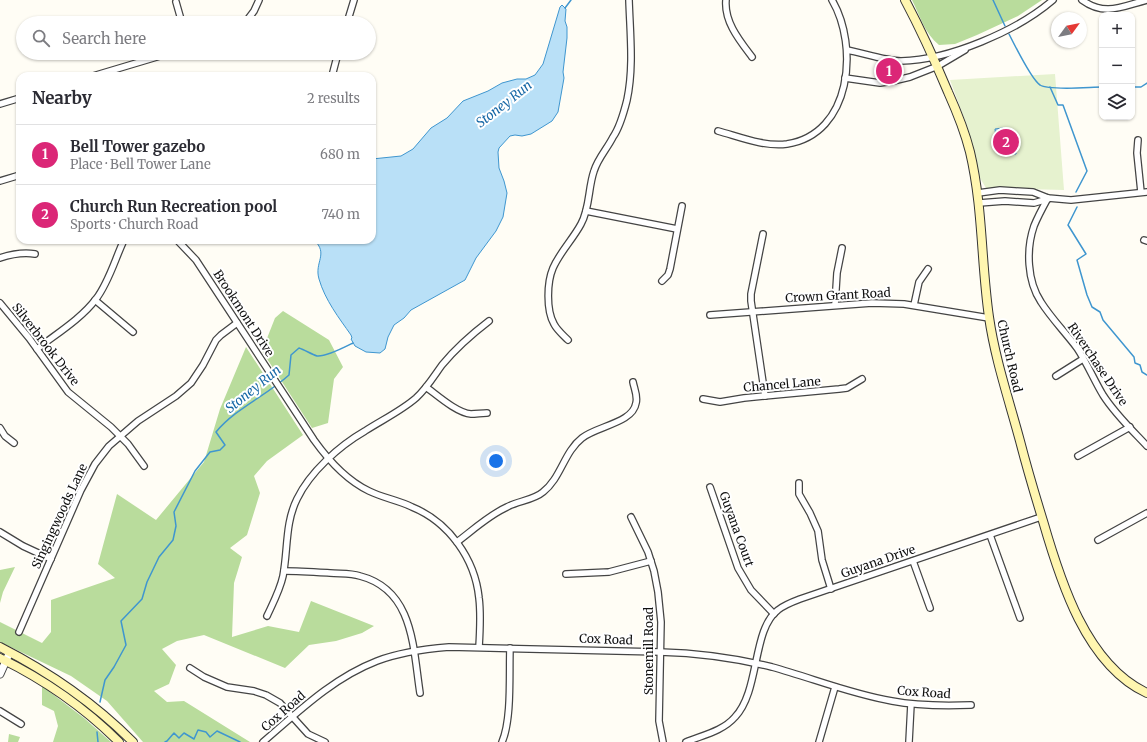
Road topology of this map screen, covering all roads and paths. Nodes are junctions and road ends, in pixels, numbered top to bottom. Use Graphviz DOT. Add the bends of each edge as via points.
graph roads {
  1 [pos="259,0"];
  2 [pos="354,0"];
  3 [pos="629,0"];
  4 [pos="726,0"];
  5 [pos="832,0"];
  6 [pos="905,0"];
  7 [pos="1053,0"];
  8 [pos="1082,0"];
  9 [pos="1147,0"];
  10 [pos="176,2"];
  11 [pos="180,16"];
  12 [pos="250,16"];
  13 [pos="349,16"];
  14 [pos="972,45"];
  15 [pos="847,50"];
  16 [pos="752,57"];
  17 [pos="934,57"];
  18 [pos="147,60"];
  19 [pos="336,60"];
  20 [pos="938,66"];
  21 [pos="106,72"];
  22 [pos="333,72"];
  23 [pos="845,78"];
  24 [pos="16,99"];
  25 [pos="0,104"];
  26 [pos="718,131"];
  27 [pos="1138,140"];
  28 [pos="16,176"];
  29 [pos="0,181"];
  30 [pos="1144,192"];
  31 [pos="978,193"];
  32 [pos="1048,198"];
  33 [pos="979,203"];
  34 [pos="682,206"];
  35 [pos="586,212"];
  36 [pos="677,229"];
  37 [pos="764,234"];
  38 [pos="122,244"];
  39 [pos="181,244"];
  40 [pos="842,248"];
  41 [pos="35,254"];
  42 [pos="0,258"];
  43 [pos="928,269"];
  44 [pos="662,281"];
  45 [pos="95,300"];
  46 [pos="0,303"];
  47 [pos="835,305"];
  48 [pos="914,305"];
  49 [pos="752,311"];
  50 [pos="710,315"];
  51 [pos="989,318"];
  52 [pos="489,321"];
  53 [pos="237,323"];
  54 [pos="133,332"];
  55 [pos="568,340"];
  56 [pos="37,349"];
  57 [pos="1083,359"];
  58 [pos="1056,376"];
  59 [pos="862,380"];
  60 [pos="633,382"];
  61 [pos="426,387"];
  62 [pos="765,396"];
  63 [pos="703,399"];
  64 [pos="487,412"];
  65 [pos="1130,427"];
  66 [pos="0,428"];
  67 [pos="120,436"];
  68 [pos="14,443"];
  69 [pos="1147,446"];
  70 [pos="1078,456"];
  71 [pos="328,459"];
  72 [pos="144,466"];
  73 [pos="799,482"];
  74 [pos="710,487"];
  75 [pos="1147,513"];
  76 [pos="631,517"];
  77 [pos="1041,517"];
  78 [pos="0,532"];
  79 [pos="990,535"];
  80 [pos="1098,540"];
  81 [pos="457,542"];
  82 [pos="51,559"];
  83 [pos="913,561"];
  84 [pos="651,562"];
  85 [pos="284,571"];
  86 [pos="566,574"];
  87 [pos="831,589"];
  88 [pos="930,608"];
  89 [pos="774,614"];
  90 [pos="268,616"];
  91 [pos="1020,618"];
  92 [pos="19,632"];
  93 [pos="0,647"];
  94 [pos="479,647"];
  95 [pos="510,648"];
  96 [pos="414,651"];
  97 [pos="10,652"];
  98 [pos="660,652"];
  99 [pos="3,660"];
  100 [pos="756,663"];
  101 [pos="190,668"];
  102 [pos="0,674"];
  103 [pos="835,687"];
  104 [pos="420,693"];
  105 [pos="1147,693"];
  106 [pos="911,704"];
  107 [pos="971,705"];
  108 [pos="0,711"];
  109 [pos="292,717"];
  110 [pos="21,724"];
  111 [pos="119,742"];
  112 [pos="133,742"];
  113 [pos="263,742"];
  114 [pos="325,742"];
  115 [pos="502,742"];
  116 [pos="663,742"];
  117 [pos="686,742"];
  118 [pos="819,742"];
  119 [pos="909,742"];
  1 -- 12 [label="street"];
  2 -- 13 [label="street"];
  3 -- 35 [label="street" via="631,65 627,100 614,136 599,158 593,173"];
  4 -- 16 [label="street" via="729,20"];
  5 -- 15 [label="street" via="840,16"];
  6 -- 17 [label="main road, Church Road"];
  7 -- 14 [label="street" via="1036,14"];
  8 -- 9 [label="street" via="1091,6 1111,10"];
  10 -- 11 [label="street"];
  14 -- 17 [label="street"];
  14 -- 20 [label="street"];
  15 -- 17 [label="street" via="900,61"];
  15 -- 23 [label="street"];
  17 -- 20 [label="main road, Church Road"];
  18 -- 21 [label="street"];
  19 -- 22 [label="street"];
  20 -- 23 [label="street" via="910,76 880,82"];
  20 -- 31 [label="main road, Church Road" via="966,137"];
  23 -- 26 [label="street" via="834,113 822,127 806,138 787,144 769,144"];
  24 -- 25 [label="street"];
  27 -- 30 [label="street" via="1137,153"];
  28 -- 29 [label="street"];
  30 -- 32 [label="street" via="1070,200"];
  31 -- 32 [label="street" via="1000,190 1033,192"];
  31 -- 33 [label="main road, Church Road"];
  32 -- 33 [label="street" via="1034,203"];
  32 -- 57 [label="street, Riverchase Drive" via="1030,242 1032,282 1041,302"];
  33 -- 51 [label="main road, Church Road"];
  34 -- 36 [label="street"];
  35 -- 36 [label="street"];
  35 -- 55 [label="street" via="554,265 549,282 551,318"];
  36 -- 44 [label="street" via="670,269"];
  37 -- 49 [label="street" via="751,294"];
  38 -- 45 [label="street"];
  39 -- 53 [label="street, Brookmont Drive" via="196,260"];
  40 -- 47 [label="street"];
  41 -- 42 [label="street" via="25,252"];
  43 -- 48 [label="street" via="919,282"];
  45 -- 54 [label="street"];
  45 -- 56 [label="street"];
  46 -- 56 [label="street, Silverbrook Drive"];
  47 -- 48 [label="street, Crown Grant Road"];
  47 -- 49 [label="street, Crown Grant Road"];
  48 -- 51 [label="street, Crown Grant Road"];
  49 -- 50 [label="street, Crown Grant Road"];
  49 -- 62 [label="street"];
  51 -- 77 [label="main road, Church Road" via="995,352"];
  52 -- 61 [label="street" via="453,353"];
  53 -- 67 [label="street, Singingwoods Lane" via="216,340 199,372 182,392"];
  53 -- 71 [label="street, Brookmont Drive"];
  56 -- 67 [label="street, Silverbrook Drive" via="68,392"];
  57 -- 58 [label="street"];
  57 -- 65 [label="street, Riverchase Drive" via="1104,396"];
  59 -- 62 [label="street, Chancel Lane" via="839,390"];
  60 -- 81 [label="street" via="637,402 633,411 621,420 590,432 577,442 543,492 497,512"];
  61 -- 64 [label="street" via="466,413"];
  61 -- 71 [label="street" via="406,406 350,440"];
  62 -- 63 [label="street, Chancel Lane" via="720,402"];
  65 -- 69 [label="street, Riverchase Drive"];
  65 -- 70 [label="street"];
  66 -- 68 [label="street"];
  67 -- 72 [label="street, Silverbrook Drive"];
  67 -- 82 [label="street, Singingwoods Lane" via="106,450 89,475"];
  71 -- 81 [label="street, Brookmont Drive" via="341,472 368,491 412,506 432,518"];
  71 -- 85 [label="street" via="311,476 296,501 288,524"];
  73 -- 87 [label="street" via="799,494 818,531 822,560"];
  74 -- 89 [label="street, Guyana Court" via="738,568 751,590"];
  75 -- 80 [label="street"];
  76 -- 84 [label="street, Stonemill Road"];
  77 -- 79 [label="street, Guyana Drive"];
  77 -- 105 [label="main road, Church Road" via="1062,584 1087,634 1120,676"];
  78 -- 82 [label="street"];
  79 -- 83 [label="street, Guyana Drive"];
  79 -- 91 [label="street"];
  81 -- 94 [label="street, Brookmont Drive" via="477,584 480,604"];
  82 -- 92 [label="street, Singingwoods Lane"];
  83 -- 87 [label="street, Guyana Drive"];
  83 -- 88 [label="street"];
  84 -- 86 [label="street" via="608,572"];
  84 -- 98 [label="street, Stonemill Road" via="660,608"];
  85 -- 90 [label="street"];
  85 -- 96 [label="street" via="352,574 380,584 394,597 405,613"];
  87 -- 89 [label="street, Guyana Drive" via="787,605"];
  89 -- 100 [label="street, Guyana Drive" via="763,634"];
  93 -- 97 [label="main road"];
  94 -- 95 [label="street, Cox Road"];
  94 -- 96 [label="street, Cox Road"];
  95 -- 98 [label="street, Cox Road"];
  95 -- 115 [label="street" via="508,717"];
  96 -- 104 [label="street"];
  96 -- 109 [label="street, Cox Road" via="388,657 361,668 321,692"];
  97 -- 99 [label="street"];
  97 -- 112 [label="main road" via="46,672 82,697"];
  98 -- 100 [label="street, Cox Road" via="719,656"];
  98 -- 116 [label="street, Stonemill Road" via="659,721"];
  99 -- 102 [label="street"];
  99 -- 111 [label="main road" via="61,694"];
  100 -- 103 [label="street, Cox Road"];
  100 -- 117 [label="street, Guyana Drive" via="747,700 735,718 720,729"];
  101 -- 109 [label="street" via="227,687 266,695 280,704"];
  103 -- 106 [label="street, Cox Road"];
  103 -- 118 [label="street"];
  106 -- 107 [label="street, Cox Road"];
  106 -- 119 [label="street"];
  108 -- 110 [label="street"];
  109 -- 113 [label="street, Cox Road"];
  109 -- 114 [label="street" via="308,734"];
}
